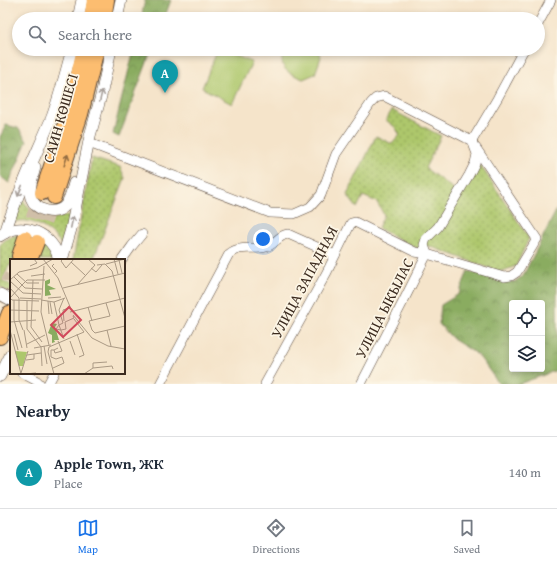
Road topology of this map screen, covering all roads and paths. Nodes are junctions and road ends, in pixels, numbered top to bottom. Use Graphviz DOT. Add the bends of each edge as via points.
graph roads {
  1 [pos="82,0"];
  2 [pos="94,0"];
  3 [pos="107,0"];
  4 [pos="121,0"];
  5 [pos="551,0"];
  6 [pos="79,12"];
  7 [pos="92,12"];
  8 [pos="105,12"];
  9 [pos="118,12"];
  10 [pos="544,12"];
  11 [pos="70,56"];
  12 [pos="82,56"];
  13 [pos="95,56"];
  14 [pos="110,56"];
  15 [pos="520,56"];
  16 [pos="42,140"];
  17 [pos="472,141"];
  18 [pos="89,143"];
  19 [pos="142,234"];
  20 [pos="2,235"];
  21 [pos="31,240"];
  22 [pos="427,254"];
  23 [pos="335,255"];
  24 [pos="24,258"];
  25 [pos="59,259"];
  26 [pos="62,259"];
  27 [pos="123,259"];
  28 [pos="0,294"];
  29 [pos="10,307"];
  30 [pos="0,337"];
  31 [pos="8,366"];
  32 [pos="24,374"];
  33 [pos="53,374"];
  34 [pos="0,376"];
  35 [pos="40,384"];
  36 [pos="48,384"];
  37 [pos="160,384"];
  38 [pos="265,384"];
  39 [pos="361,384"];
  1 -- 6 [label="street"];
  2 -- 7 [label="main road"];
  3 -- 8 [label="main road"];
  4 -- 9 [label="street"];
  5 -- 10 [label="street"];
  11 -- 16 [label="street" via="60,93"];
  12 -- 13 [label="main road, САИН КӨШЕСІ, one-way" via="48,195 81,114"];
  18 -- 14 [label="street, one-way"];
  15 -- 17 [label="street"];
  16 -- 18 [label="street" via="32,180 31,198 40,209 53,212 66,205 70,198"];
  16 -- 20 [label="street, one-way"];
  17 -- 18 [label="street" via="384,96 376,98 336,154 321,195 310,207 294,214 270,213"];
  17 -- 22 [label="street" via="477,154 475,164 438,227 426,239 424,246"];
  17 -- 22 [label="street, УЛИЦА ЫКЫЛАС" via="537,239 517,272 511,276"];
  26 -- 18 [label="street, one-way"];
  19 -- 27 [label="street"];
  20 -- 25 [label="street" via="22,229 40,233 52,244"];
  21 -- 24 [label="main road"];
  22 -- 23 [label="street, УЛИЦА ЗАПАДНАЯ" via="415,252 351,222"];
  22 -- 39 [label="street, УЛИЦА ЫКЫЛАС"];
  23 -- 37 [label="street" via="288,234 284,234 274,244 264,248 238,248 233,251 229,254"];
  23 -- 38 [label="street, УЛИЦА ЗАПАДНАЯ"];
  28 -- 29 [label="street"];
  29 -- 30 [label="main road"];
  31 -- 34 [label="street"];
  32 -- 35 [label="street"];
  33 -- 36 [label="street"];
}
